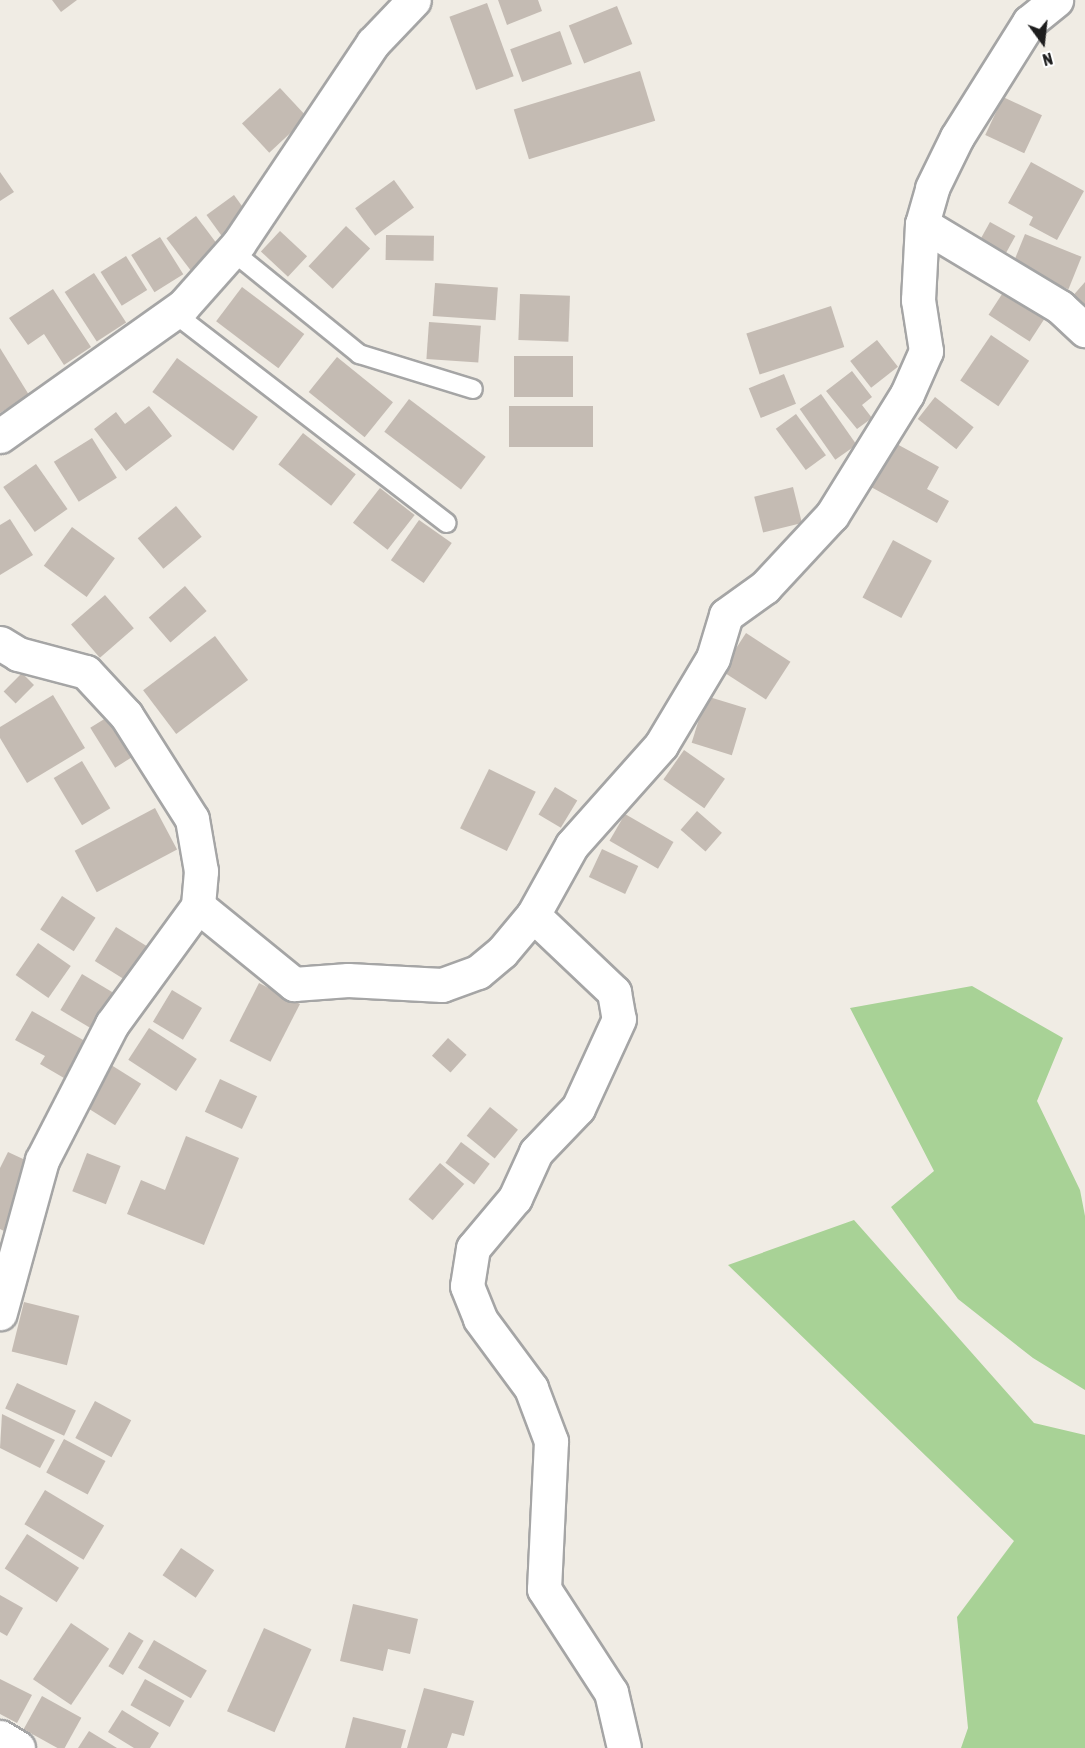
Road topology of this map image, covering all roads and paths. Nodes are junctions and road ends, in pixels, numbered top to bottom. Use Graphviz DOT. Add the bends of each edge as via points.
graph roads {
  1 [pos="414,0"];
  2 [pos="1056,0"];
  3 [pos="922,224"];
  4 [pos="232,250"];
  5 [pos="174,313"];
  6 [pos="1085,330"];
  7 [pos="473,389"];
  8 [pos="0,436"];
  9 [pos="447,523"];
  10 [pos="0,643"];
  11 [pos="198,906"];
  12 [pos="533,915"];
  13 [pos="0,1313"];
  14 [pos="0,1737"];
  15 [pos="18,1748"];
  16 [pos="624,1748"];
  1 -- 4 [label="street" via="373,43"];
  2 -- 3 [label="street" via="1029,22 957,137"];
  3 -- 6 [label="street" via="1060,307"];
  3 -- 12 [label="street" via="918,300 926,351 907,394 832,515 765,587 726,615 713,658 661,745 572,845"];
  4 -- 5 [label="street"];
  4 -- 7 [label="lane" via="359,354"];
  5 -- 8 [label="street"];
  5 -- 9 [label="lane"];
  10 -- 11 [label="street" via="18,654 86,672 126,715 192,819 201,872"];
  11 -- 12 [label="street" via="294,984 348,980 442,985 478,972"];
  11 -- 13 [label="street" via="112,1024 42,1160"];
  12 -- 16 [label="street" via="614,992 619,1019 578,1108 536,1152 515,1198 473,1248 467,1286 480,1319 531,1388 551,1441 544,1589 611,1692"];
  14 -- 15 [label="street"];
}
